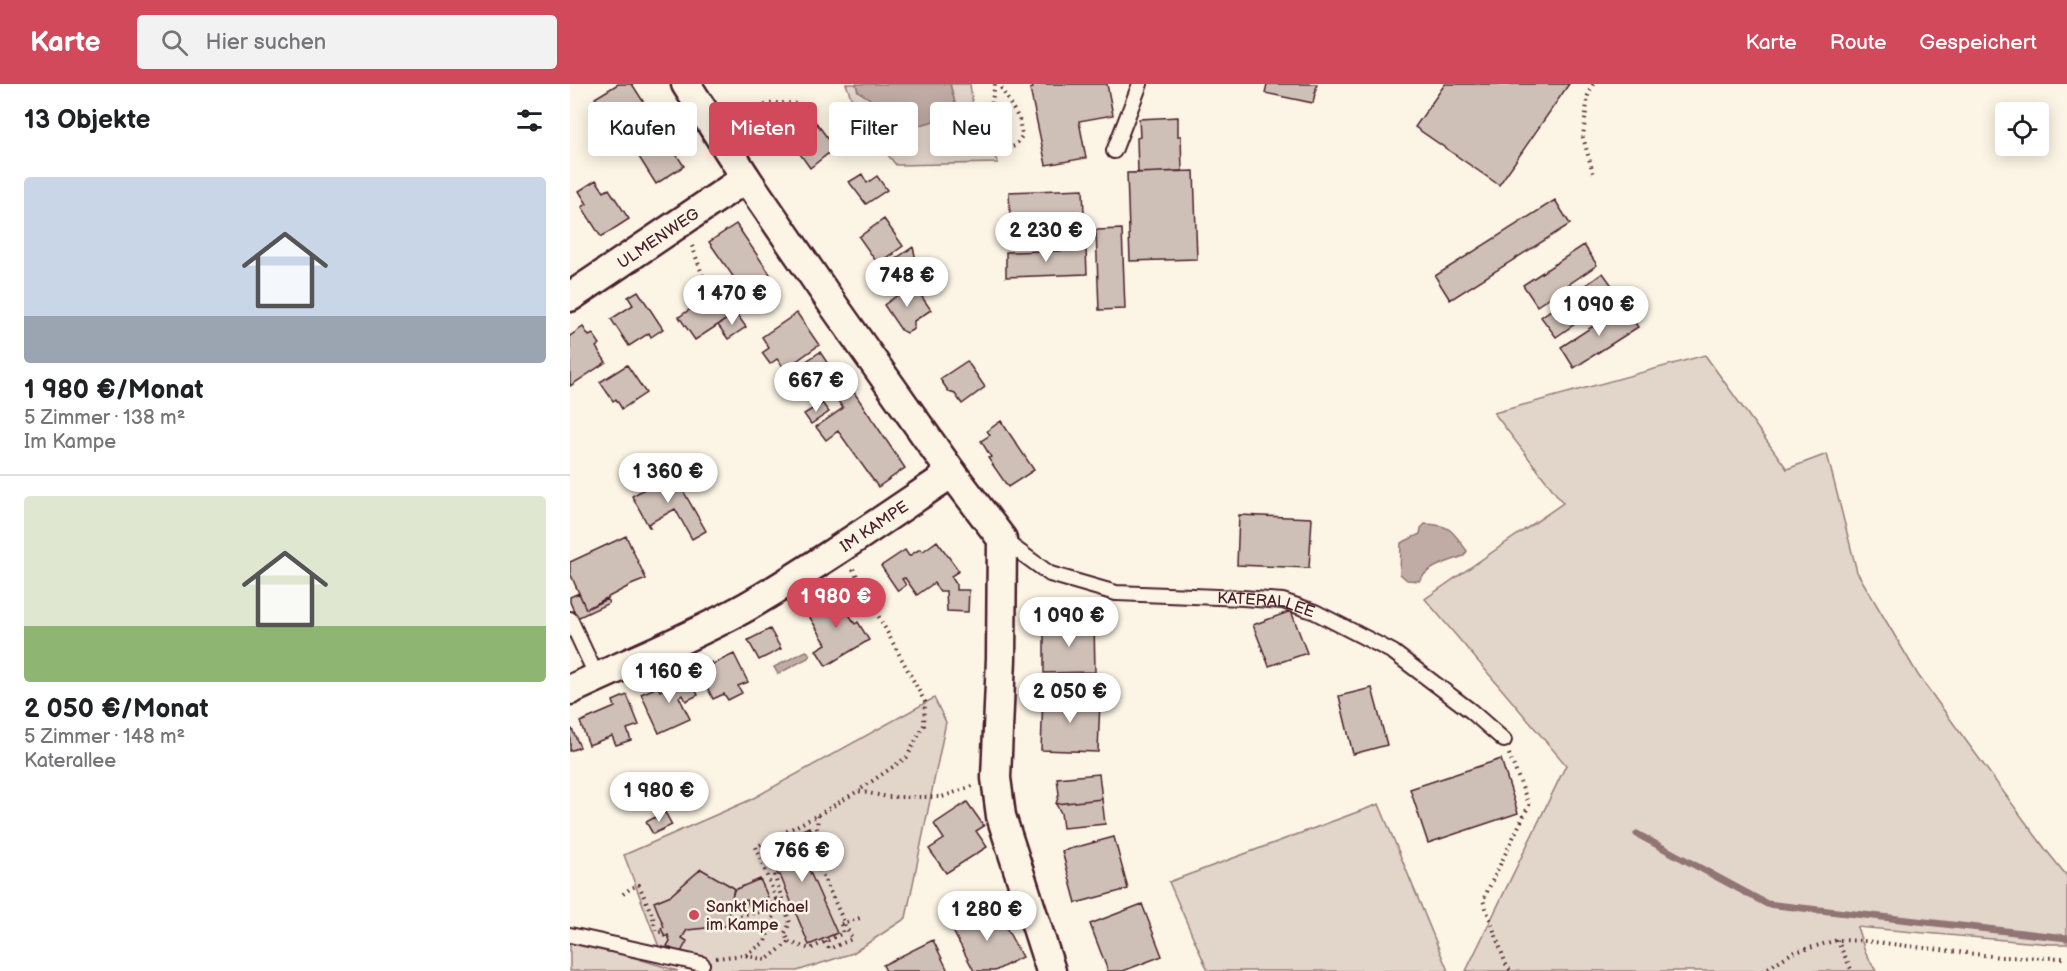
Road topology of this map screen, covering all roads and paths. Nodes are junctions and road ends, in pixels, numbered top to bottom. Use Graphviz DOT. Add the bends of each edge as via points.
graph roads {
  1 [pos="686,84"];
  2 [pos="997,84"];
  3 [pos="1140,84"];
  4 [pos="1593,84"];
  5 [pos="709,119"];
  6 [pos="1114,151"];
  7 [pos="733,156"];
  8 [pos="1594,176"];
  9 [pos="747,178"];
  10 [pos="678,223"];
  11 [pos="892,254"];
  12 [pos="886,272"];
  13 [pos="887,287"];
  14 [pos="711,292"];
  15 [pos="899,294"];
  16 [pos="570,297"];
  17 [pos="952,473"];
  18 [pos="1002,539"];
  19 [pos="831,553"];
  20 [pos="853,614"];
  21 [pos="570,619"];
  22 [pos="597,677"];
  23 [pos="570,690"];
  24 [pos="1504,740"];
  25 [pos="996,778"];
  26 [pos="858,791"];
  27 [pos="818,815"];
  28 [pos="816,844"];
  29 [pos="815,859"];
  30 [pos="764,870"];
  31 [pos="623,894"];
  32 [pos="776,898"];
  33 [pos="740,915"];
  34 [pos="862,917"];
  35 [pos="663,932"];
  36 [pos="570,935"];
  37 [pos="1837,940"];
  38 [pos="822,941"];
  39 [pos="789,942"];
  40 [pos="745,955"];
  41 [pos="2067,958"];
  42 [pos="708,961"];
  43 [pos="1051,971"];
  44 [pos="1511,971"];
  45 [pos="1763,971"];
  46 [pos="1852,971"];
  1 -- 5 [label="street, KATERALLEE"];
  2 -- 2 [label="path" via="991,131 1005,149 1015,146 1022,136 1019,118"];
  3 -- 6 [label="lane"];
  4 -- 8 [label="path" via="1583,137"];
  7 -- 9 [label="street, KATERALLEE"];
  9 -- 10 [label="street, ULMENWEG"];
  9 -- 17 [label="street, KATERALLEE"];
  10 -- 14 [label="path" via="694,249"];
  10 -- 16 [label="street, ULMENWEG"];
  11 -- 12 [label="path" via="882,264"];
  13 -- 15 [label="path" via="892,295"];
  17 -- 18 [label="street, KATERALLEE"];
  17 -- 19 [label="street, IM KAMPE"];
  18 -- 24 [label="lane, KATERALLEE" via="1050,574 1116,593 1283,601 1315,612 1393,652"];
  18 -- 25 [label="street"];
  19 -- 20 [label="path"];
  19 -- 22 [label="street, IM KAMPE" via="744,608"];
  19 -- 26 [label="path" via="926,702 924,725 908,757"];
  21 -- 22 [label="lane"];
  22 -- 23 [label="street, IM KAMPE"];
  24 -- 44 [label="path" via="1529,805 1483,900"];
  25 -- 26 [label="path" via="942,797 888,797"];
  25 -- 43 [label="street" via="1001,816"];
  26 -- 27 [label="path"];
  27 -- 28 [label="path" via="821,840"];
  27 -- 30 [label="path" via="756,847"];
  29 -- 38 [label="path" via="852,939 829,949"];
  30 -- 32 [label="path"];
  30 -- 39 [label="path" via="773,868 790,923 785,933"];
  31 -- 35 [label="path" via="639,885 656,932"];
  32 -- 33 [label="path" via="766,911"];
  32 -- 40 [label="path" via="765,942"];
  34 -- 38 [label="path, bridge" via="841,924 843,933"];
  36 -- 42 [label="lane"];
  37 -- 41 [label="path" via="2000,957"];
  37 -- 45 [label="path" via="1792,953"];
  37 -- 46 [label="path"];
  38 -- 39 [label="path" via="810,949"];
  39 -- 40 [label="path" via="766,960"];
  40 -- 42 [label="path"];
}
